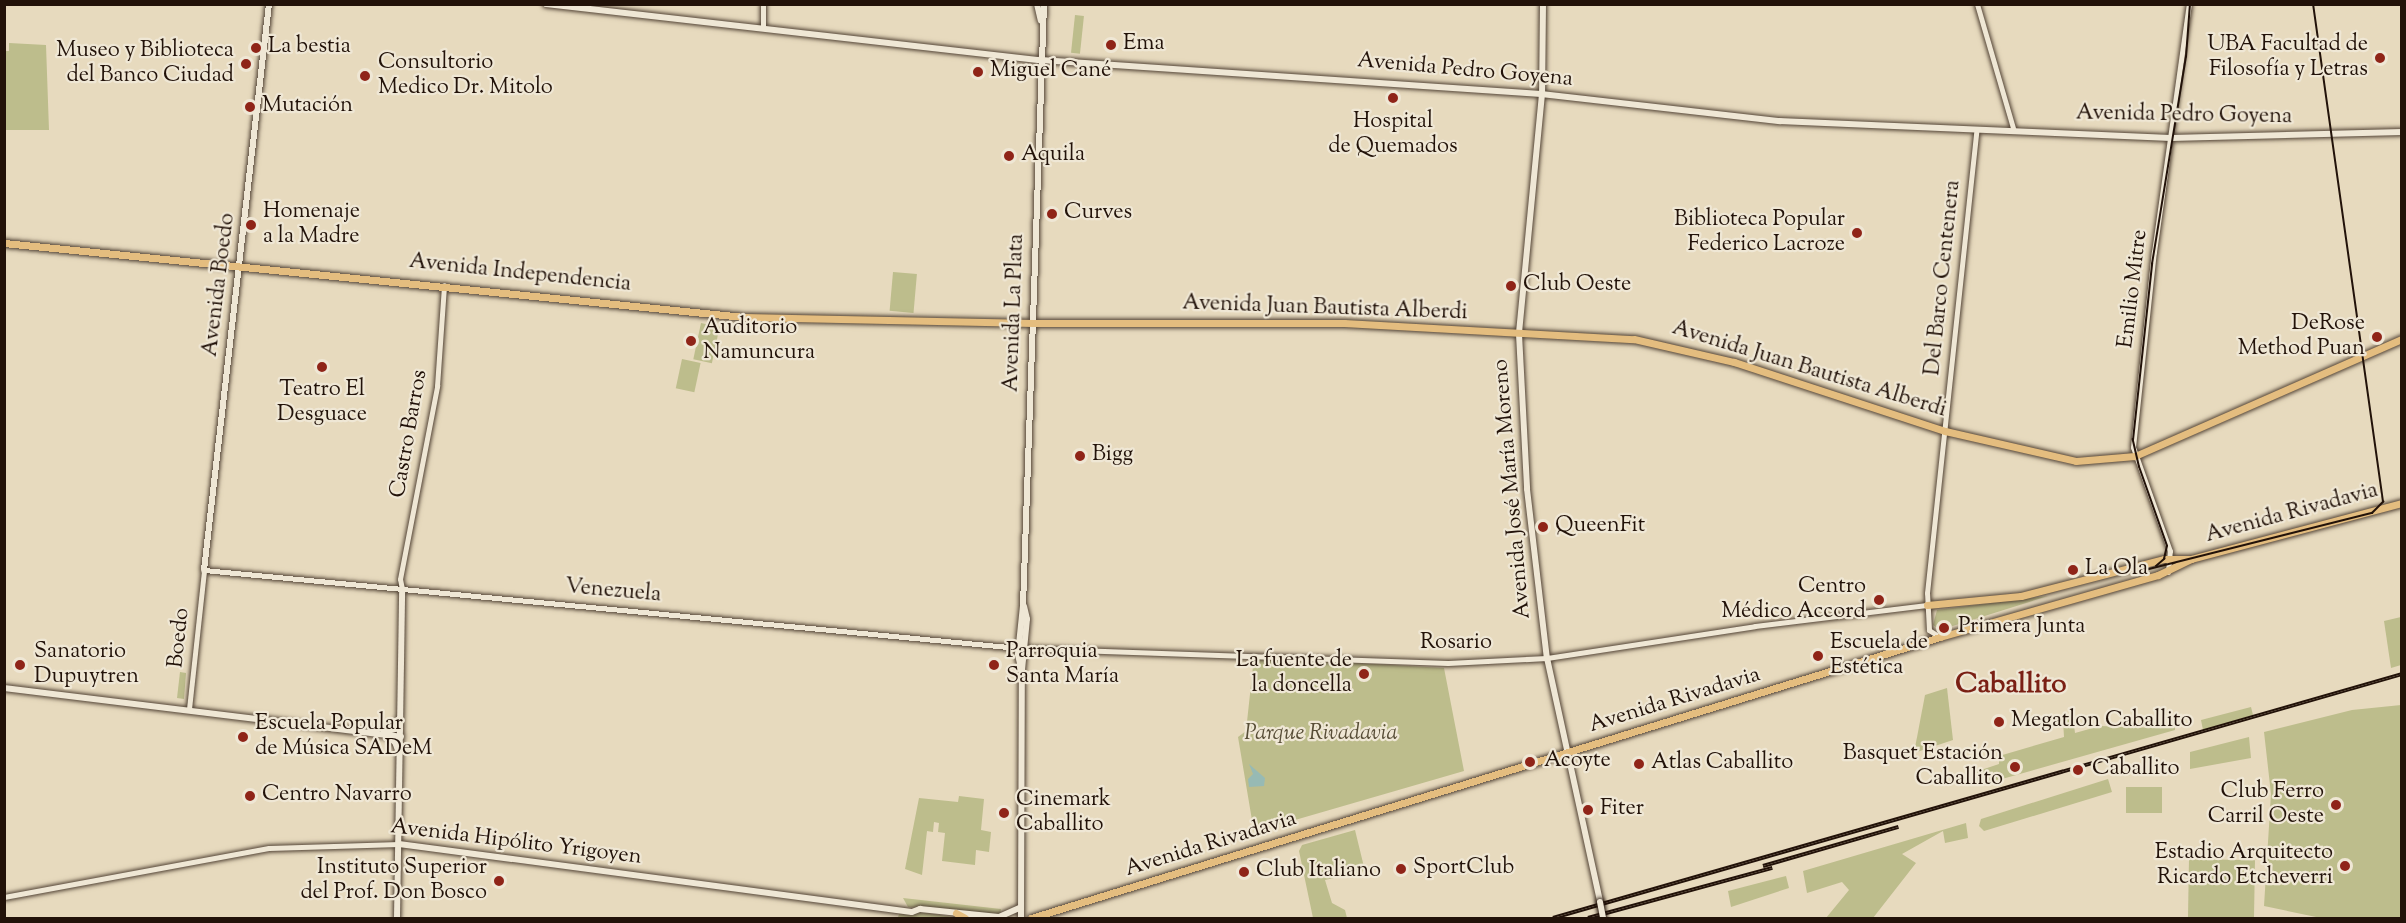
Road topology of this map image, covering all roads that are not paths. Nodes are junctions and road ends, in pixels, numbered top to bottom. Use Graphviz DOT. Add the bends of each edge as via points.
graph roads {
  1 [pos="546,4"];
  2 [pos="763,4"];
  3 [pos="1543,4"];
  4 [pos="1977,4"];
  5 [pos="2189,4"];
  6 [pos="270,5"];
  7 [pos="1041,6"];
  8 [pos="763,26"];
  9 [pos="1040,60"];
  10 [pos="1542,94"];
  11 [pos="1976,130"];
  12 [pos="2014,131"];
  13 [pos="2402,132"];
  14 [pos="2171,138"];
  15 [pos="4,243"];
  16 [pos="241,264"];
  17 [pos="444,284"];
  18 [pos="1033,323"];
  19 [pos="1519,334"];
  20 [pos="2402,339"];
  21 [pos="1945,431"];
  22 [pos="2136,456"];
  23 [pos="2402,503"];
  24 [pos="2169,558"];
  25 [pos="2191,559"];
  26 [pos="204,570"];
  27 [pos="2168,572"];
  28 [pos="402,589"];
  29 [pos="1927,605"];
  30 [pos="1023,606"];
  31 [pos="1940,637"];
  32 [pos="1018,648"];
  33 [pos="1026,648"];
  34 [pos="1547,658"];
  35 [pos="1022,672"];
  36 [pos="4,688"];
  37 [pos="189,709"];
  38 [pos="401,709"];
  39 [pos="373,731"];
  40 [pos="383,733"];
  41 [pos="401,737"];
  42 [pos="1568,753"];
  43 [pos="401,764"];
  44 [pos="399,844"];
  45 [pos="4,897"];
  46 [pos="1021,907"];
  47 [pos="956,913"];
  48 [pos="397,918"];
  49 [pos="964,918"];
  50 [pos="1021,918"];
  51 [pos="1031,918"];
  52 [pos="1604,918"];
  1 -- 8 [label="main road, Avenida Pedro Goyena"];
  2 -- 8 [label="street"];
  3 -- 10 [label="main road, Avenida José María Moreno"];
  4 -- 12 [label="street"];
  5 -- 14 [label="street, Emilio Mitre"];
  6 -- 16 [label="main road, Avenida Boedo"];
  7 -- 9 [label="main road, Avenida La Plata"];
  8 -- 9 [label="main road, Avenida Pedro Goyena"];
  9 -- 10 [label="main road, Avenida Pedro Goyena"];
  9 -- 18 [label="main road, Avenida La Plata"];
  10 -- 11 [label="main road, Avenida Pedro Goyena" via="1779,121"];
  10 -- 19 [label="main road, Avenida José María Moreno"];
  11 -- 12 [label="main road, Avenida Pedro Goyena"];
  11 -- 21 [label="street, Del Barco Centenera"];
  12 -- 14 [label="main road, Avenida Pedro Goyena"];
  13 -- 14 [label="main road, Avenida Pedro Goyena"];
  14 -- 22 [label="street, Emilio Mitre" via="2151,276 2133,440"];
  15 -- 16 [label="main road, Avenida Independencia"];
  16 -- 17 [label="main road, Avenida Independencia"];
  16 -- 26 [label="main road, Avenida Boedo"];
  17 -- 18 [label="main road, Avenida Independencia" via="744,317"];
  17 -- 28 [label="street, Castro Barros" via="437,386 400,579"];
  18 -- 19 [label="main road, Avenida Juan Bautista Alberdi" via="1344,323"];
  18 -- 30 [label="main road, Avenida La Plata"];
  19 -- 21 [label="main road, Avenida Juan Bautista Alberdi" via="1634,339 1680,346"];
  19 -- 34 [label="main road, Avenida José María Moreno" via="1527,489"];
  20 -- 22 [label="main road, Avenida Juan Bautista Alberdi"];
  21 -- 22 [label="main road, Avenida Juan Bautista Alberdi" via="2076,461"];
  21 -- 29 [label="street, Del Barco Centenera"];
  22 -- 24 [label="street, Emilio Mitre" via="2170,551"];
  23 -- 25 [label="main road, Avenida Rivadavia"];
  24 -- 25 [label="main road, Avenida Rivadavia"];
  24 -- 27 [label="street, Emilio Mitre"];
  24 -- 29 [label="main road, Avenida Rivadavia" via="2052,590"];
  25 -- 27 [label="main road, Avenida Rivadavia"];
  26 -- 28 [label="street, Venezuela"];
  26 -- 37 [label="street, Boedo"];
  27 -- 31 [label="main road, Avenida Rivadavia"];
  28 -- 32 [label="street, Venezuela"];
  28 -- 38 [label="main road"];
  29 -- 31 [label="street, Del Barco Centenera" via="1929,630"];
  29 -- 34 [label="street, Rosario"];
  30 -- 32 [label="main road, Avenida La Plata"];
  30 -- 33 [label="main road, Avenida La Plata" via="1028,619"];
  31 -- 42 [label="main road, Avenida Rivadavia"];
  32 -- 33 [label="street, Rosario"];
  32 -- 35 [label="main road, Avenida La Plata"];
  33 -- 34 [label="street, Rosario" via="1448,663"];
  33 -- 35 [label="main road, Avenida La Plata"];
  34 -- 42 [label="main road, Avenida José María Moreno"];
  35 -- 46 [label="main road, Avenida La Plata"];
  36 -- 37 [label="main road"];
  37 -- 39 [label="main road"];
  38 -- 39 [label="main road" via="395,729"];
  38 -- 41 [label="main road"];
  39 -- 40 [label="main road"];
  40 -- 41 [label="main road"];
  40 -- 43 [label="main road" via="396,744"];
  41 -- 43 [label="main road"];
  42 -- 51 [label="main road, Avenida Rivadavia"];
  42 -- 52 [label="main road, Avenida José María Moreno, bridge"];
  43 -- 44 [label="main road"];
  44 -- 45 [label="street, Avenida Hipólito Yrigoyen" via="269,848"];
  44 -- 47 [label="main road, Avenida Hipólito Yrigoyen" via="912,912 920,909"];
  44 -- 48 [label="main road"];
  46 -- 47 [label="main road, Avenida Hipólito Yrigoyen" via="999,916"];
  46 -- 50 [label="main road, Avenida La Plata"];
  47 -- 49 [label="main road"];
}
